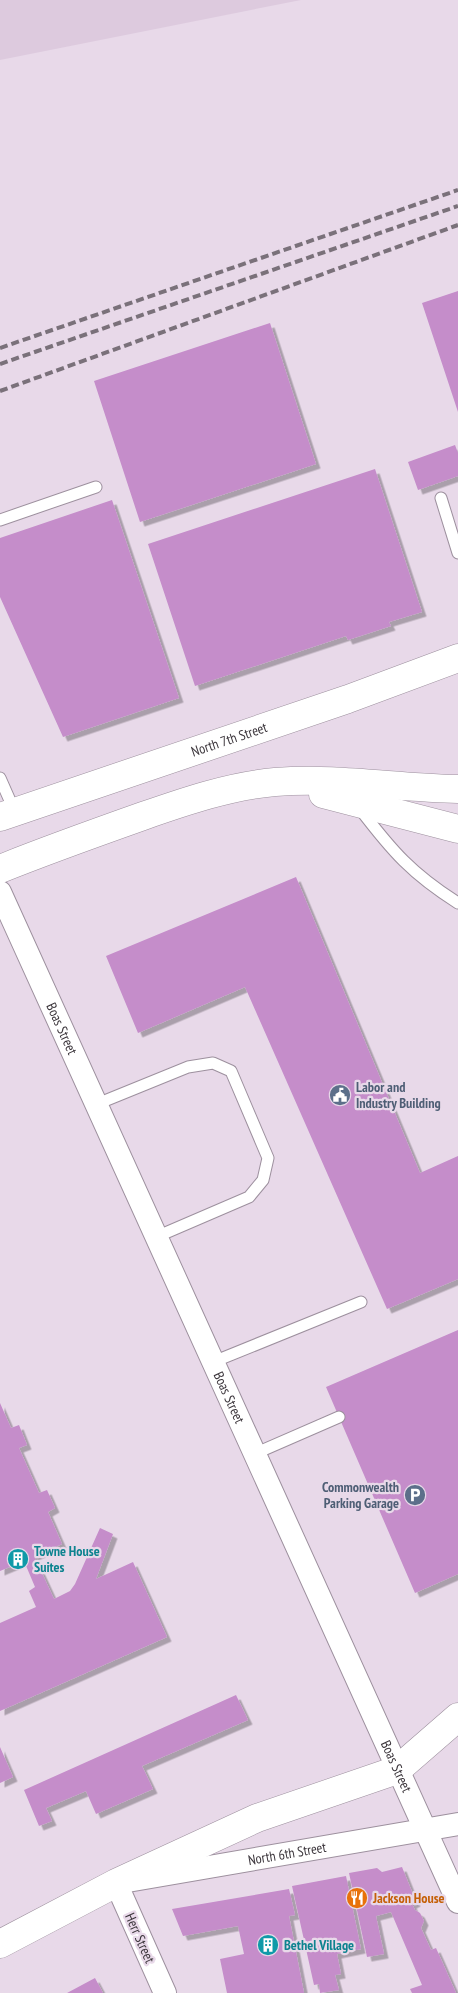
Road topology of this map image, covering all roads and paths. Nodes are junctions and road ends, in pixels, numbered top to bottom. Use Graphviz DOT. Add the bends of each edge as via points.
graph roads {
  1 [pos="96,487"];
  2 [pos="441,498"];
  3 [pos="0,520"];
  4 [pos="458,553"];
  5 [pos="458,658"];
  6 [pos="0,778"];
  7 [pos="234,788"];
  8 [pos="458,789"];
  9 [pos="354,801"];
  10 [pos="8,814"];
  11 [pos="458,829"];
  12 [pos="0,868"];
  13 [pos="0,892"];
  14 [pos="458,903"];
  15 [pos="97,1104"];
  16 [pos="156,1237"];
  17 [pos="361,1302"];
  18 [pos="213,1362"];
  19 [pos="339,1417"];
  20 [pos="254,1454"];
  21 [pos="458,1717"];
  22 [pos="397,1770"];
  23 [pos="458,1824"];
  24 [pos="425,1830"];
  25 [pos="116,1883"];
  26 [pos="458,1902"];
  27 [pos="0,1944"];
  28 [pos="165,1993"];
  1 -- 3 [label="lane"];
  2 -- 4 [label="lane"];
  5 -- 10 [label="main road, North 7th Street" via="348,699"];
  6 -- 10 [label="lane"];
  7 -- 8 [label="main road" via="275,782 318,781"];
  7 -- 9 [label="main road" via="283,788"];
  7 -- 12 [label="main road" via="194,799"];
  9 -- 11 [label="main road"];
  9 -- 14 [label="lane" via="394,853 415,873"];
  13 -- 15 [label="street, Boas Street"];
  15 -- 16 [label="street, Boas Street"];
  15 -- 16 [label="lane" via="188,1067 213,1063 231,1071 268,1158 263,1180 249,1197"];
  16 -- 18 [label="street, Boas Street"];
  17 -- 18 [label="lane"];
  18 -- 20 [label="street, Boas Street"];
  19 -- 20 [label="lane"];
  20 -- 22 [label="street, Boas Street"];
  21 -- 22 [label="main road"];
  22 -- 24 [label="street, Boas Street"];
  22 -- 25 [label="main road, North 6th Street" via="257,1818"];
  23 -- 24 [label="street, North 6th Street"];
  24 -- 25 [label="street, North 6th Street"];
  24 -- 26 [label="street, Boas Street"];
  25 -- 27 [label="main road, North 6th Street"];
  25 -- 28 [label="street, Herr Street"];
}
